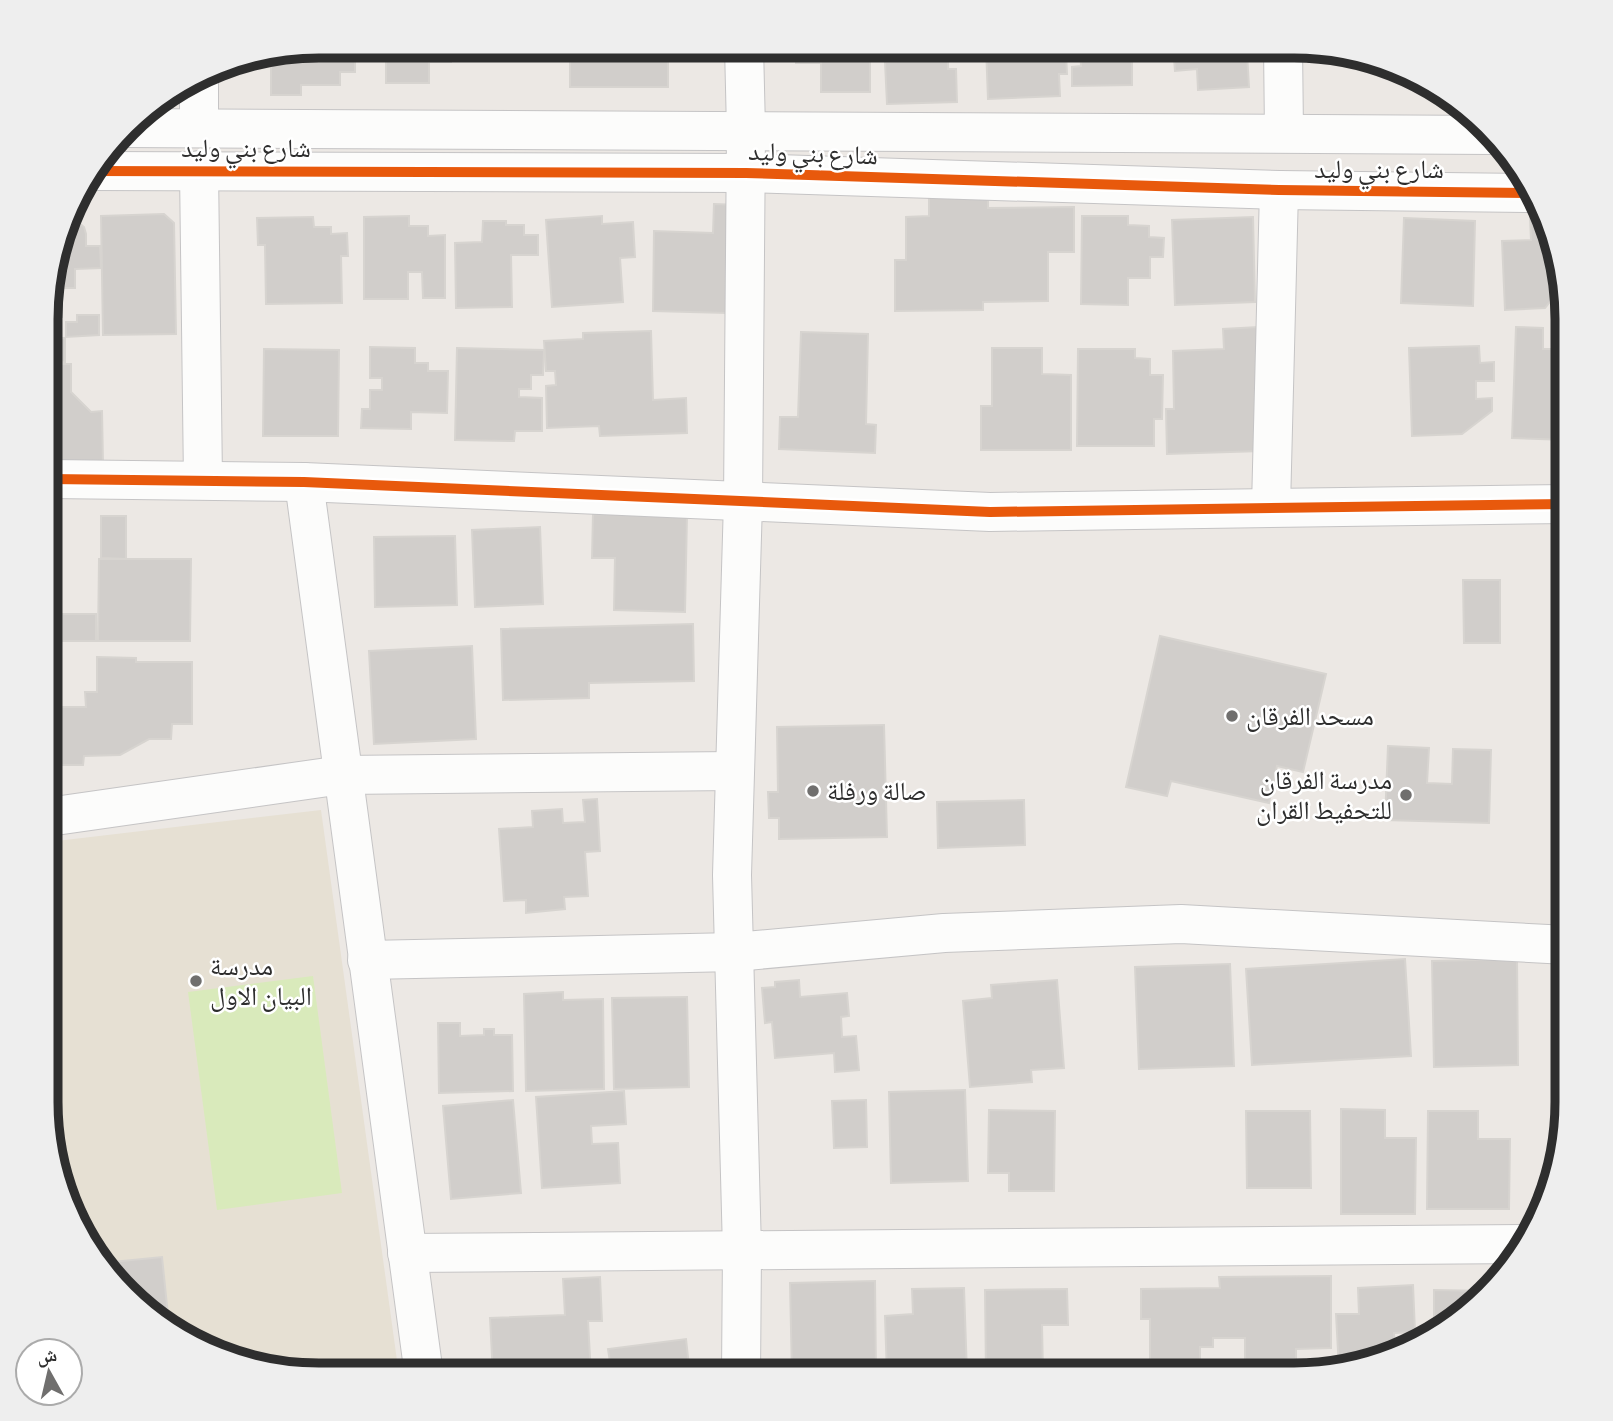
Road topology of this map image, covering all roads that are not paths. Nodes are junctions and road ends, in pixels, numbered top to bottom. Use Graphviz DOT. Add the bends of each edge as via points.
graph roads {
  1 [pos="744,58"];
  2 [pos="1283,58"];
  3 [pos="199,87"];
  4 [pos="141,128"];
  5 [pos="199,128"];
  6 [pos="746,130"];
  7 [pos="1284,133"];
  8 [pos="1480,135"];
  9 [pos="199,170"];
  10 [pos="104,171"];
  11 [pos="746,173"];
  12 [pos="1279,191"];
  13 [pos="1523,193"];
  14 [pos="58,479"];
  15 [pos="203,480"];
  16 [pos="304,482"];
  17 [pos="743,502"];
  18 [pos="1555,504"];
  19 [pos="1271,507"];
  20 [pos="733,771"];
  21 [pos="342,775"];
  22 [pos="58,816"];
  23 [pos="1555,944"];
  24 [pos="735,952"];
  25 [pos="367,960"];
  26 [pos="1513,1244"];
  27 [pos="742,1250"];
  28 [pos="407,1253"];
  29 [pos="422,1363"];
  30 [pos="741,1363"];
  1 -- 6 [label="street"];
  2 -- 7 [label="street"];
  3 -- 5 [label="street"];
  4 -- 5 [label="street, شارع بني وليد"];
  5 -- 6 [label="street, شارع بني وليد"];
  6 -- 7 [label="street, شارع بني وليد"];
  6 -- 11 [label="street"];
  7 -- 8 [label="street, شارع بني وليد"];
  9 -- 10 [label="street, شارع بني وليد"];
  9 -- 11 [label="street, شارع بني وليد"];
  9 -- 15 [label="street"];
  11 -- 12 [label="street, شارع بني وليد"];
  11 -- 17 [label="street"];
  12 -- 13 [label="street, شارع بني وليد"];
  12 -- 19 [label="street"];
  14 -- 15 [label="street"];
  15 -- 16 [label="street"];
  16 -- 17 [label="street"];
  16 -- 21 [label="street"];
  17 -- 19 [label="street" via="990,512"];
  17 -- 20 [label="street"];
  18 -- 19 [label="street"];
  20 -- 21 [label="street"];
  20 -- 24 [label="street"];
  21 -- 22 [label="street"];
  21 -- 25 [label="street"];
  23 -- 24 [label="street" via="1181,924 944,933"];
  24 -- 25 [label="street"];
  24 -- 27 [label="street"];
  25 -- 28 [label="street"];
  26 -- 27 [label="street"];
  27 -- 28 [label="street"];
  27 -- 30 [label="street"];
  28 -- 29 [label="street"];
}
